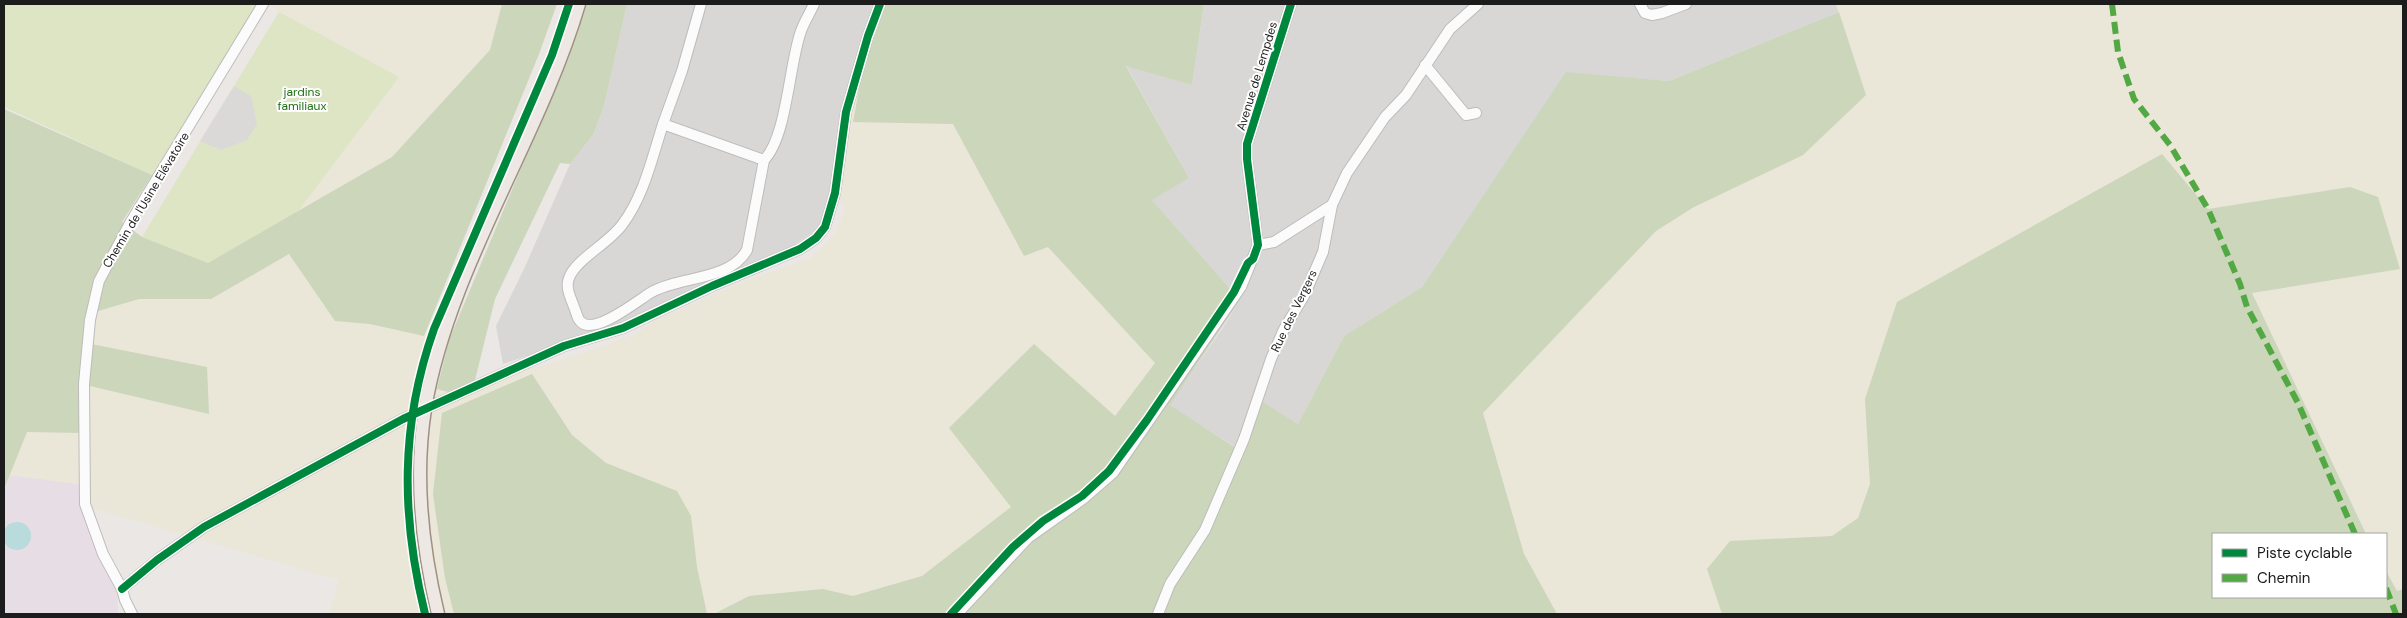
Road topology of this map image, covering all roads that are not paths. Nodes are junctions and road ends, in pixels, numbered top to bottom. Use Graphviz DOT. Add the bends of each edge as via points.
graph roads {
  1 [pos="263,4"];
  2 [pos="579,4"];
  3 [pos="701,4"];
  4 [pos="814,4"];
  5 [pos="880,4"];
  6 [pos="1291,4"];
  7 [pos="1478,4"];
  8 [pos="1640,4"];
  9 [pos="1686,4"];
  10 [pos="1425,65"];
  11 [pos="1476,113"];
  12 [pos="663,124"];
  13 [pos="764,160"];
  14 [pos="1332,205"];
  15 [pos="1258,245"];
  16 [pos="425,408"];
  17 [pos="122,589"];
  18 [pos="132,614"];
  19 [pos="438,614"];
  20 [pos="957,614"];
  21 [pos="1158,614"];
  1 -- 17 [label="street, Chemin de l'Usine Elévatoire" via="130,223 99,281 90,320 84,384 85,504 103,554"];
  2 -- 16 [label="main road" via="553,76 458,298 442,340"];
  3 -- 12 [label="street"];
  4 -- 13 [label="street" via="801,31 776,138 771,153"];
  5 -- 16 [label="street" via="846,112 835,193 825,227 816,238 624,328 564,346"];
  6 -- 15 [label="street, Avenue de Lempdes" via="1248,144"];
  7 -- 10 [label="street, Rue des Vergers" via="1450,29"];
  8 -- 9 [label="street" via="1646,13 1652,15"];
  10 -- 11 [label="street" via="1466,115"];
  10 -- 14 [label="street, Rue des Vergers" via="1347,173"];
  12 -- 13 [label="street"];
  12 -- 13 [label="street" via="632,210 622,226 605,244 579,262 568,279 579,321 584,325 592,326 616,316 666,284 704,276 743,258"];
  14 -- 15 [label="street" via="1274,242"];
  14 -- 21 [label="street, Rue des Vergers" via="1323,252 1271,359 1244,439 1205,530 1170,584"];
  15 -- 20 [label="street" via="1241,287 1113,473 1028,538"];
  16 -- 17 [label="street" via="204,527"];
  16 -- 19 [label="main road" via="420,473 423,540"];
  17 -- 18 [label="street, Chemin de l'Usine Elévatoire"];
}
